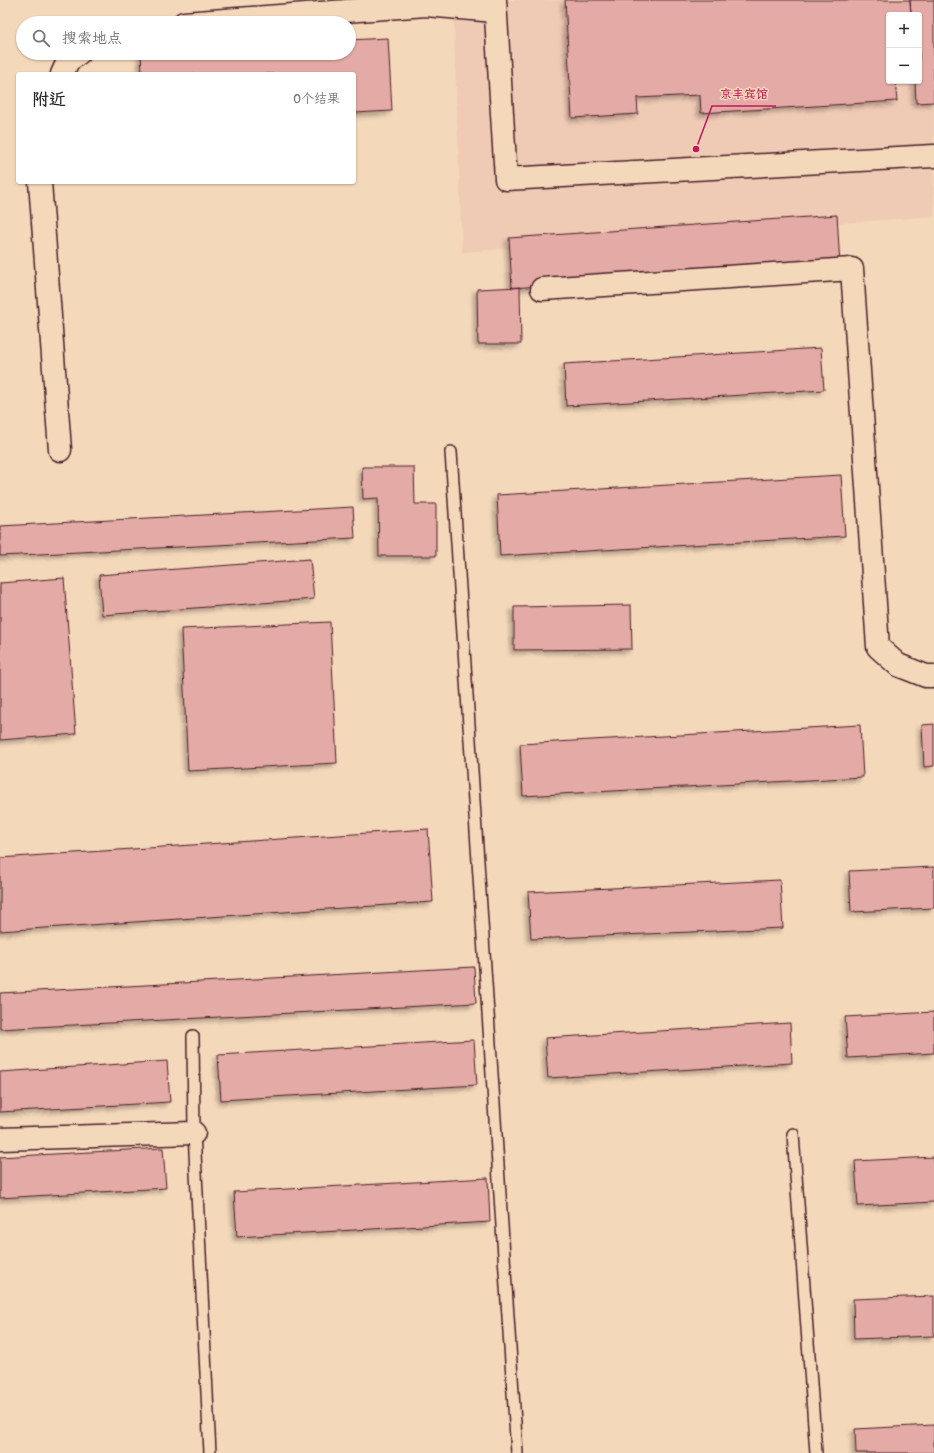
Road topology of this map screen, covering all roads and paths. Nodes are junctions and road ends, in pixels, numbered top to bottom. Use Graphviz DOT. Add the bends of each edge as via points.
graph roads {
  1 [pos="495,5"];
  2 [pos="278,16"];
  3 [pos="70,60"];
  4 [pos="63,72"];
  5 [pos="934,156"];
  6 [pos="40,184"];
  7 [pos="542,289"];
  8 [pos="60,450"];
  9 [pos="451,452"];
  10 [pos="934,676"];
  11 [pos="193,1036"];
  12 [pos="194,1133"];
  13 [pos="793,1134"];
  14 [pos="0,1139"];
  15 [pos="210,1453"];
  16 [pos="517,1453"];
  17 [pos="816,1453"];
  1 -- 2 [label="street" via="426,5"];
  1 -- 5 [label="street" via="506,179"];
  3 -- 4 [label="street"];
  6 -- 8 [label="street"];
  7 -- 10 [label="street" via="852,269 878,647 898,665 926,676"];
  9 -- 16 [label="lane"];
  11 -- 12 [label="lane"];
  12 -- 14 [label="street"];
  12 -- 15 [label="lane"];
  13 -- 17 [label="lane"];
}
